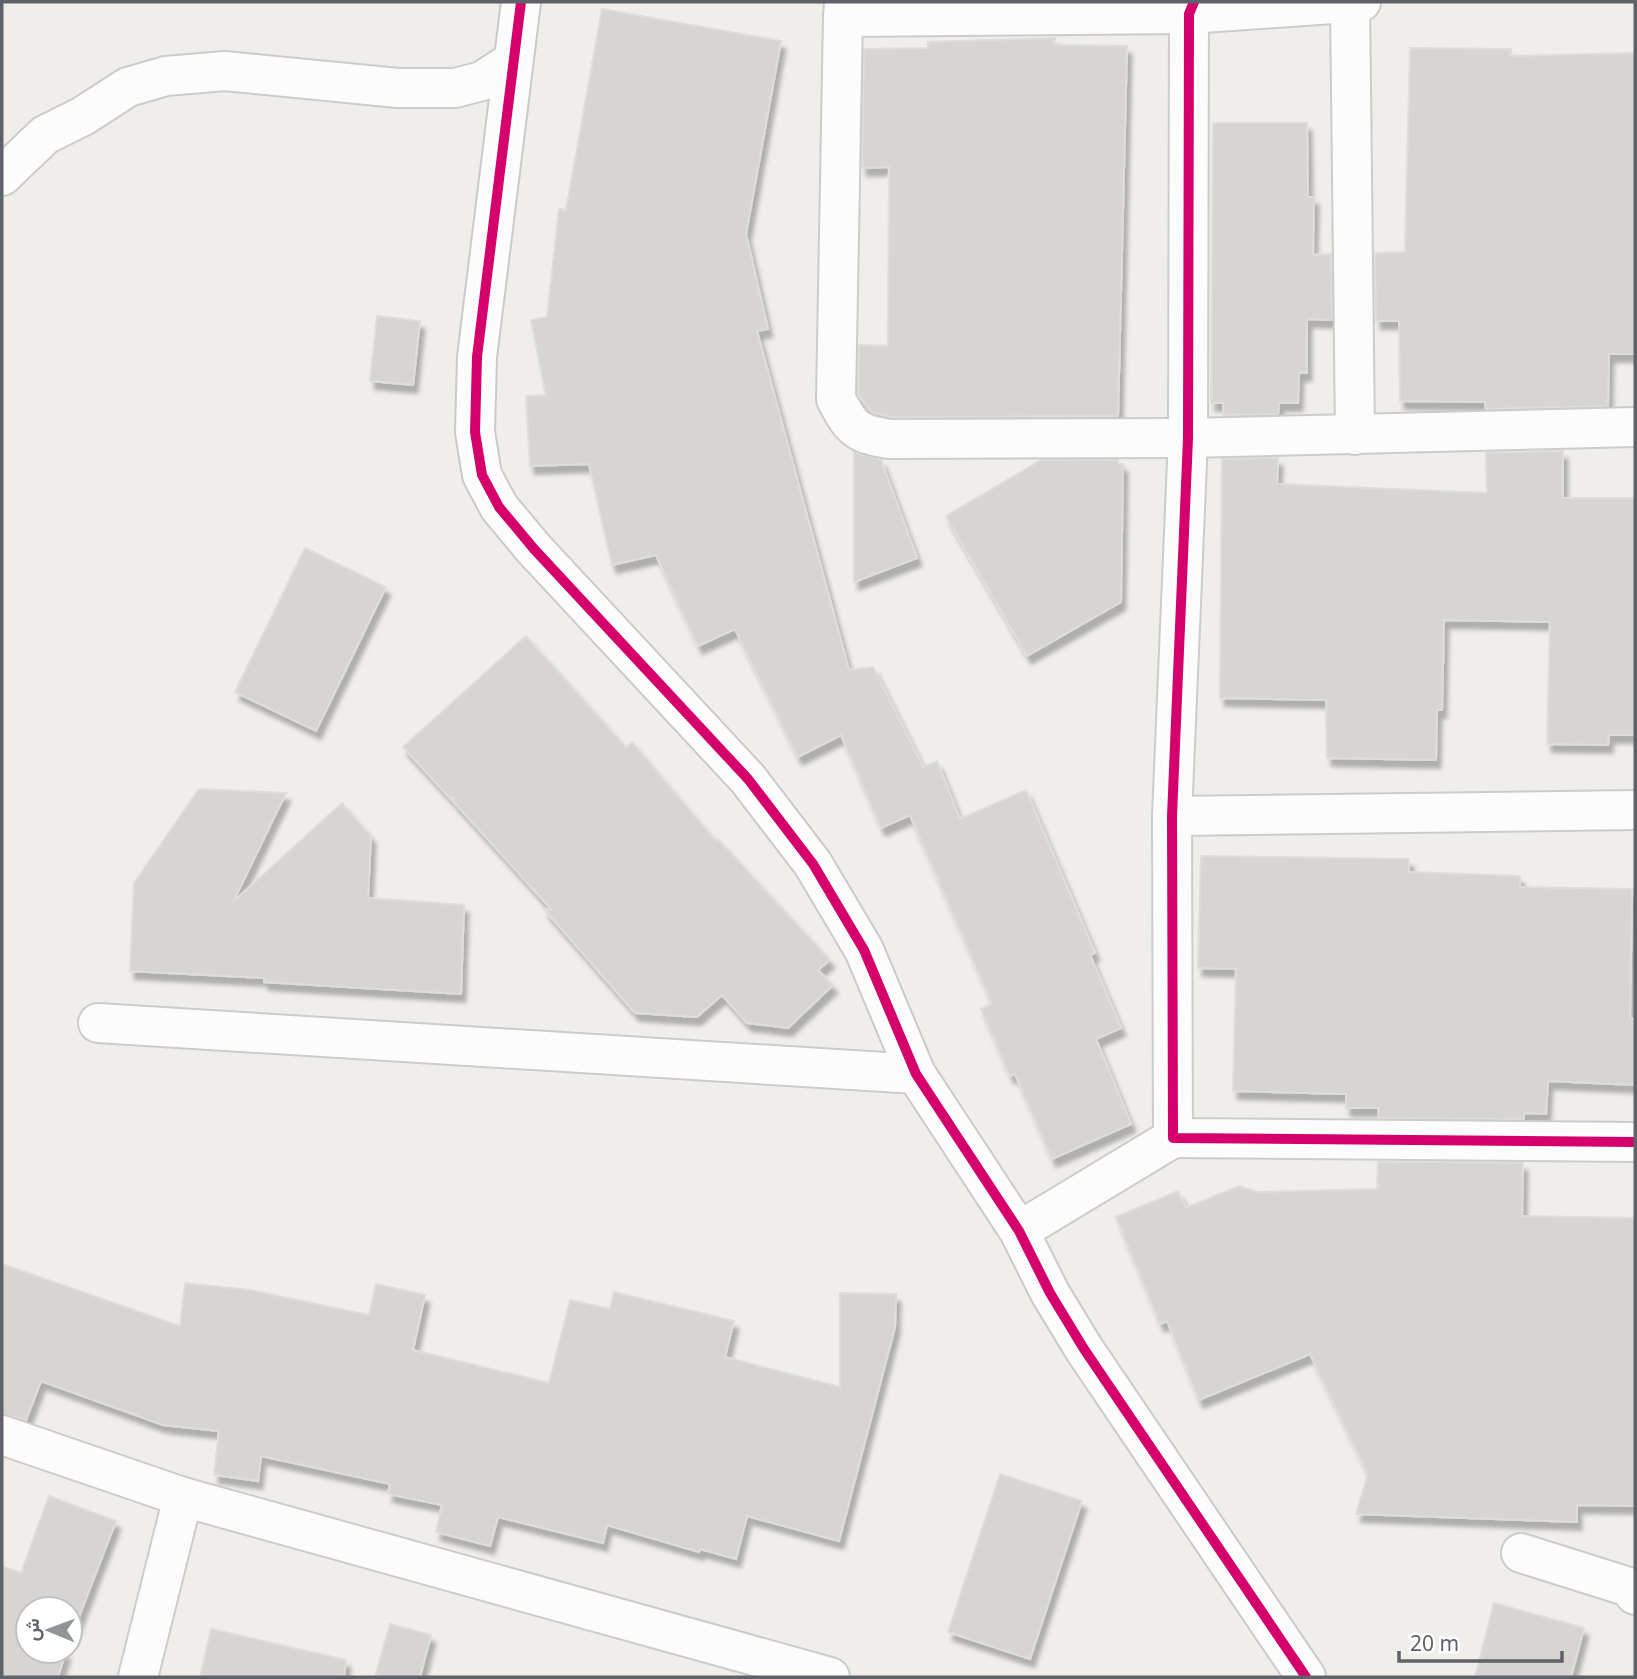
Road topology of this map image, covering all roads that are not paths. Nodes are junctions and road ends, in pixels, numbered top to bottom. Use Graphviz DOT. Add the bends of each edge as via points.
graph roads {
  1 [pos="521,2"];
  2 [pos="1350,2"];
  3 [pos="1361,2"];
  4 [pos="1192,8"];
  5 [pos="843,10"];
  6 [pos="513,61"];
  7 [pos="2,176"];
  8 [pos="1635,427"];
  9 [pos="1355,435"];
  10 [pos="1188,438"];
  11 [pos="1635,810"];
  12 [pos="1172,816"];
  13 [pos="98,1023"];
  14 [pos="916,1074"];
  15 [pos="1173,1138"];
  16 [pos="1635,1142"];
  17 [pos="1019,1231"];
  18 [pos="2,1435"];
  19 [pos="183,1497"];
  20 [pos="1521,1553"];
  21 [pos="1633,1590"];
  22 [pos="138,1677"];
  23 [pos="830,1677"];
  24 [pos="1306,1677"];
  1 -- 6 [label="street"];
  2 -- 3 [label="street"];
  2 -- 4 [label="street"];
  2 -- 9 [label="street"];
  4 -- 5 [label="street"];
  4 -- 10 [label="street"];
  5 -- 10 [label="street" via="836,399 848,423 865,435 889,439"];
  6 -- 7 [label="street" via="482,81 454,88 398,88 225,71 166,76 128,87 45,135"];
  6 -- 14 [label="street" via="477,357 475,432 482,475 499,507 534,549 748,779 813,864 864,950"];
  8 -- 9 [label="street"];
  9 -- 10 [label="street"];
  10 -- 12 [label="street"];
  11 -- 12 [label="street"];
  12 -- 15 [label="street"];
  13 -- 14 [label="street"];
  14 -- 17 [label="street"];
  15 -- 16 [label="street"];
  15 -- 17 [label="street"];
  17 -- 24 [label="street" via="1084,1349"];
  18 -- 19 [label="street"];
  19 -- 22 [label="street"];
  19 -- 23 [label="street"];
  20 -- 21 [label="street"];
}
